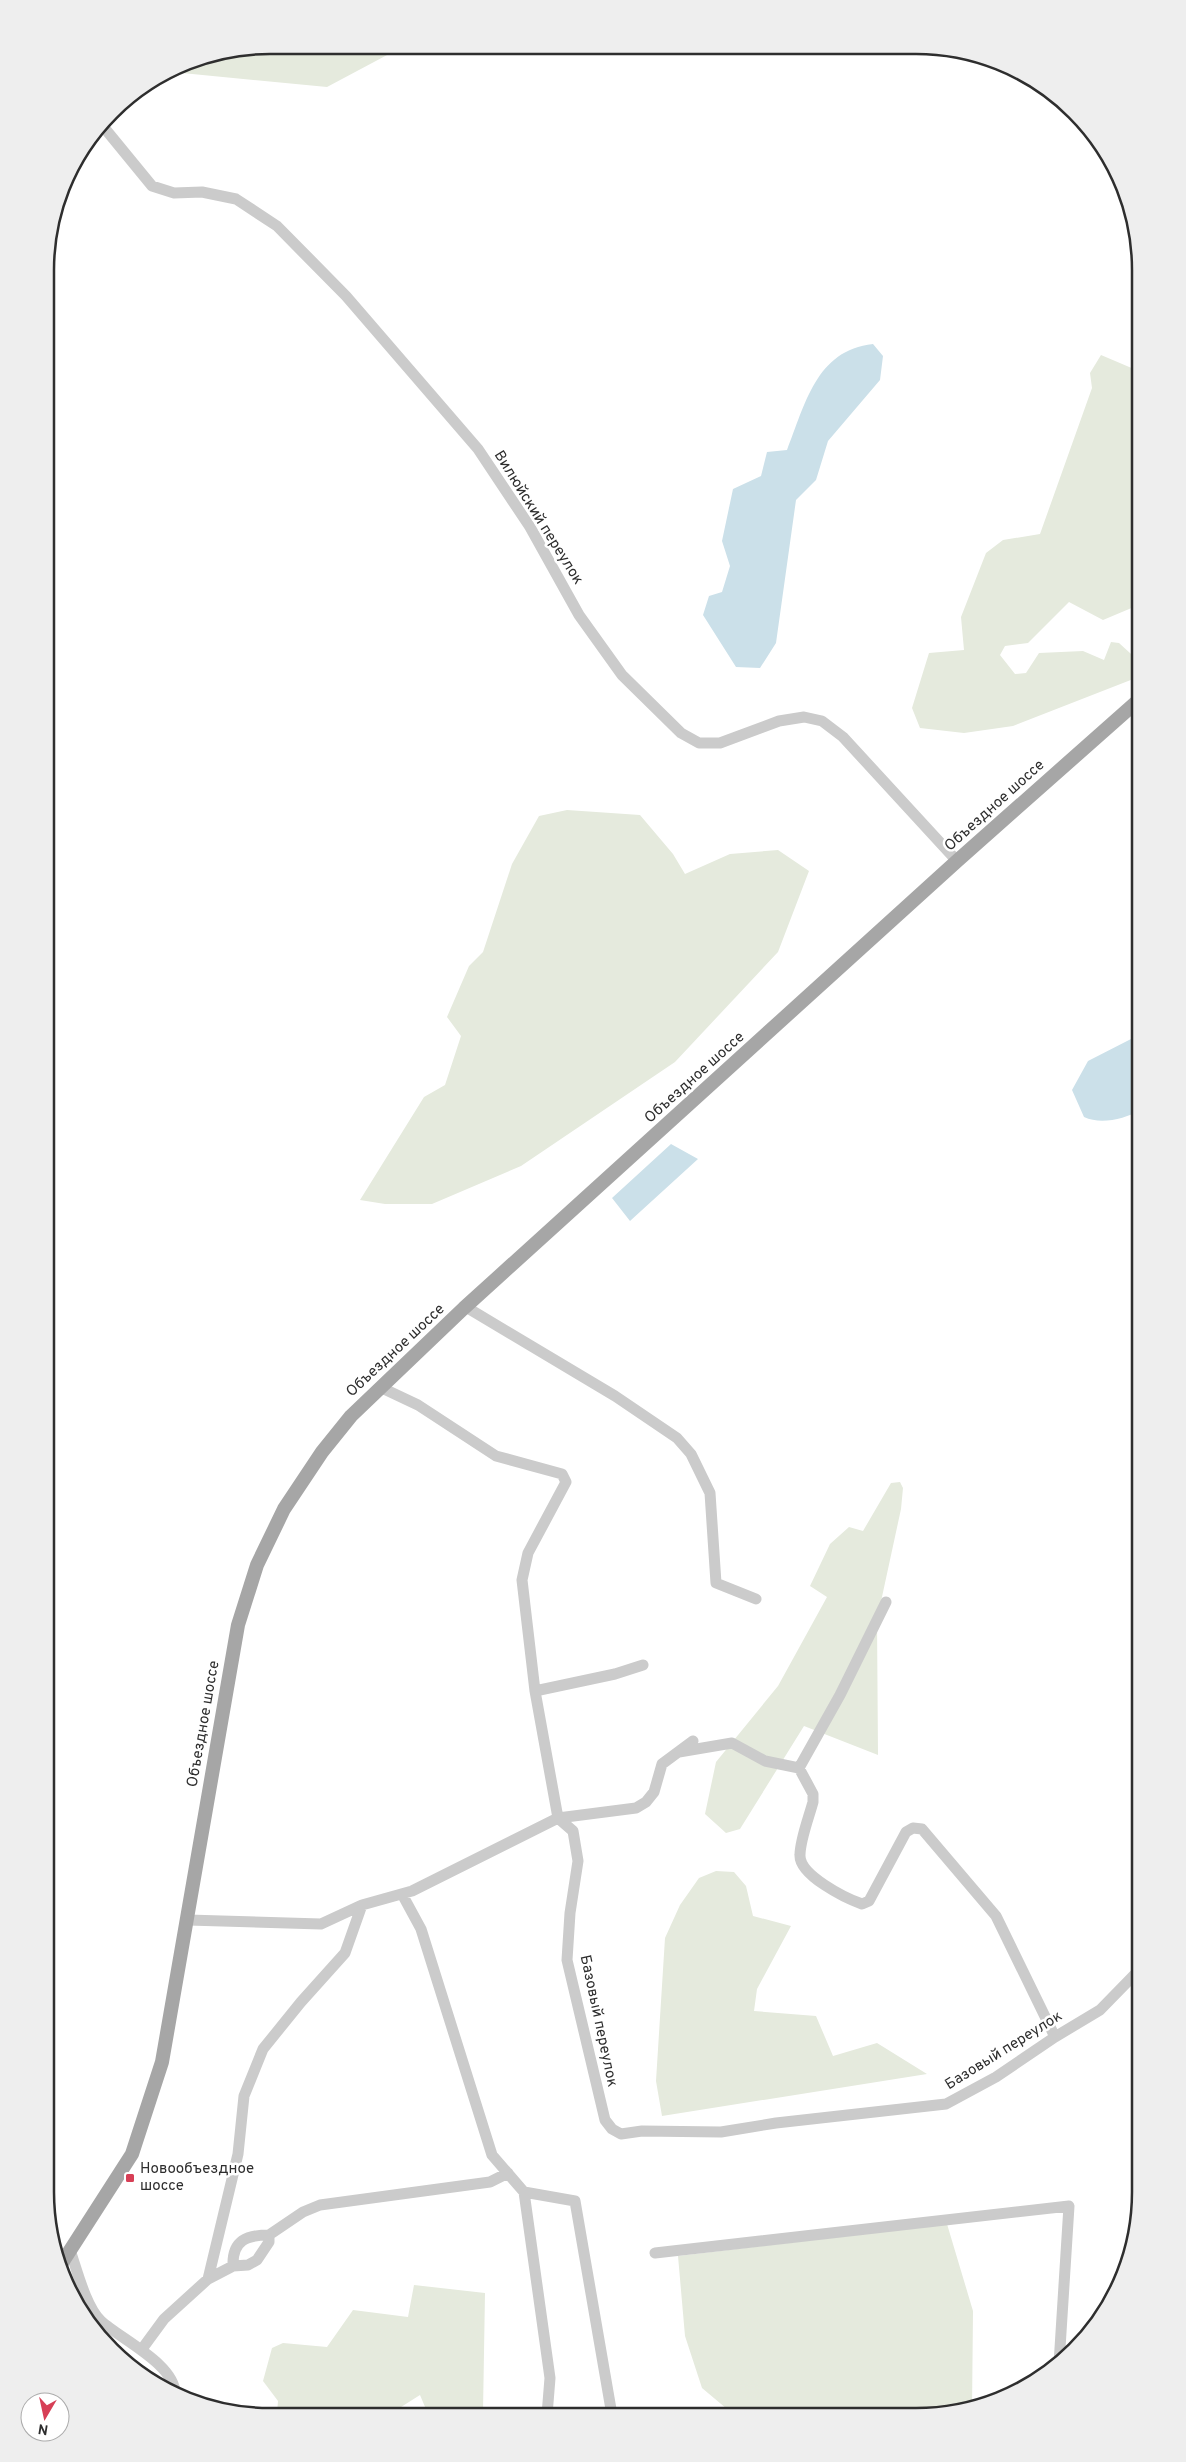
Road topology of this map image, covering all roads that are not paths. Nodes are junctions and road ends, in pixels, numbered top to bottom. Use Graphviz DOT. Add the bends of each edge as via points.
graph roads {
  1 [pos="105,130"];
  2 [pos="1132,713"];
  3 [pos="957,861"];
  4 [pos="466,1307"];
  5 [pos="382,1388"];
  6 [pos="756,1600"];
  7 [pos="886,1602"];
  8 [pos="643,1665"];
  9 [pos="535,1691"];
  10 [pos="693,1740"];
  11 [pos="677,1752"];
  12 [pos="799,1768"];
  13 [pos="558,1818"];
  14 [pos="402,1894"];
  15 [pos="362,1905"];
  16 [pos="188,1920"];
  17 [pos="1132,1976"];
  18 [pos="1055,2036"];
  19 [pos="508,2173"];
  20 [pos="524,2192"];
  21 [pos="268,2235"];
  22 [pos="70,2250"];
  23 [pos="655,2254"];
  24 [pos="64,2259"];
  25 [pos="233,2266"];
  26 [pos="208,2280"];
  27 [pos="142,2349"];
  28 [pos="1060,2354"];
  29 [pos="174,2386"];
  30 [pos="548,2408"];
  31 [pos="611,2408"];
  1 -- 3 [label="street, Вилюйский переулок" via="152,186 174,193 202,192 236,199 277,226 346,296 478,449 530,527 579,614 622,675 680,733 699,744 720,743 779,721 804,717 822,721 843,737"];
  2 -- 3 [label="main road, Объездное шоссе"];
  3 -- 4 [label="main road, Объездное шоссе"];
  4 -- 5 [label="main road, Объездное шоссе"];
  4 -- 6 [label="street" via="677,1438 691,1454 710,1493 716,1583"];
  5 -- 9 [label="street" via="418,1405 496,1456 562,1474 565,1478 566,1482 528,1553 522,1580"];
  5 -- 16 [label="main road, Объездное шоссе" via="350,1416 322,1452 284,1509 257,1565 238,1625"];
  7 -- 12 [label="street" via="840,1696"];
  8 -- 9 [label="street"];
  9 -- 13 [label="street"];
  10 -- 11 [label="street"];
  11 -- 12 [label="street" via="732,1742 765,1761"];
  11 -- 13 [label="street" via="662,1764 654,1792 636,1808"];
  12 -- 18 [label="street" via="813,1794 800,1855 806,1870 862,1904 869,1901 906,1832 913,1828 922,1829 996,1916"];
  13 -- 14 [label="street"];
  13 -- 18 [label="street, Базовый переулок" via="573,1830 578,1861 567,1960 605,2120 616,2132 721,2132 946,2104 996,2077"];
  14 -- 15 [label="street"];
  14 -- 19 [label="street" via="421,1929 492,2155"];
  15 -- 16 [label="street" via="321,1924"];
  15 -- 26 [label="street" via="345,1954 300,2002 263,2049 244,2096 238,2154"];
  16 -- 22 [label="main road, Объездное шоссе" via="162,2062 146,2115 132,2154"];
  17 -- 18 [label="street, Базовый переулок" via="1100,2010"];
  19 -- 20 [label="street"];
  19 -- 21 [label="street" via="490,2182 320,2205"];
  20 -- 30 [label="street" via="550,2378"];
  20 -- 31 [label="street" via="575,2201"];
  21 -- 25 [label="street" via="269,2242 257,2260 248,2265"];
  21 -- 25 [label="street" via="241,2241"];
  22 -- 24 [label="main road, Объездное шоссе"];
  22 -- 27 [label="street" via="100,2321"];
  23 -- 28 [label="street" via="1069,2206"];
  25 -- 26 [label="street"];
  26 -- 27 [label="street" via="164,2319"];
  27 -- 29 [label="street"];
}
